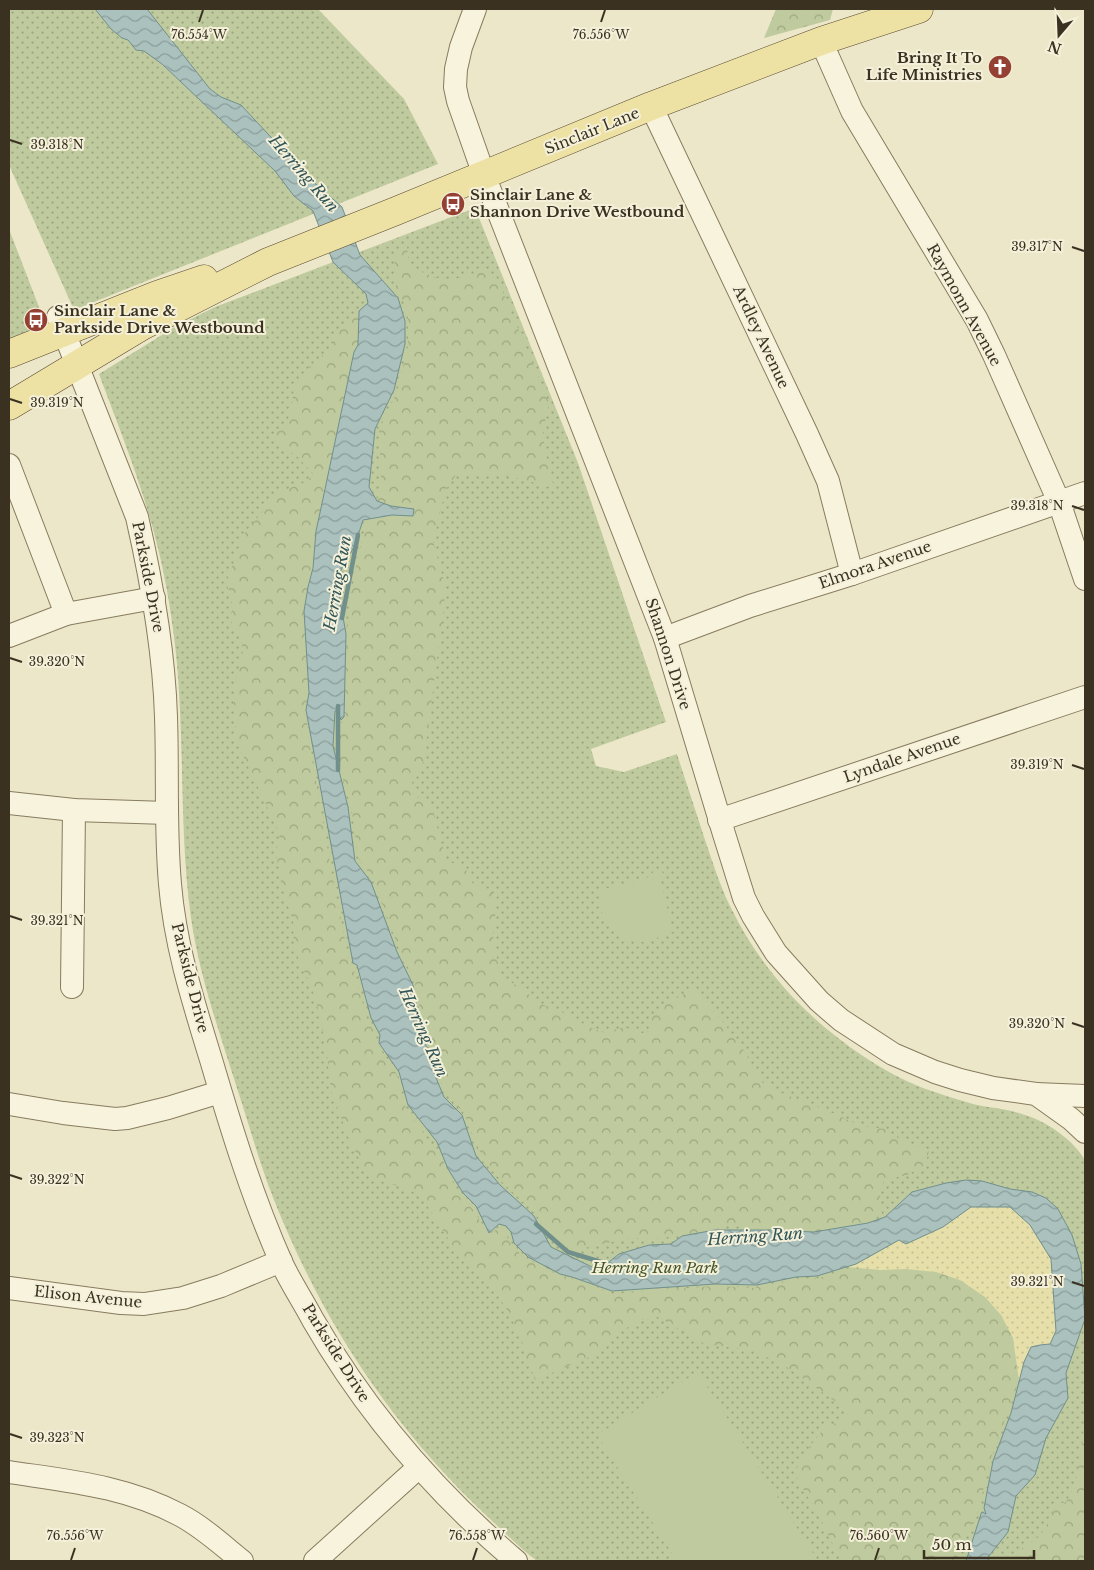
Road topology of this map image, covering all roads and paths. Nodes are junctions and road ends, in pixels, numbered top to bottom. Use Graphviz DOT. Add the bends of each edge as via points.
graph roads {
  1 [pos="474,9"];
  2 [pos="919,9"];
  3 [pos="821,41"];
  4 [pos="651,106"];
  5 [pos="484,175"];
  6 [pos="268,262"];
  7 [pos="60,324"];
  8 [pos="9,354"];
  9 [pos="76,364"];
  10 [pos="9,406"];
  11 [pos="9,465"];
  12 [pos="1085,493"];
  13 [pos="1059,502"];
  14 [pos="852,574"];
  15 [pos="1085,579"];
  16 [pos="154,598"];
  17 [pos="66,614"];
  18 [pos="9,636"];
  19 [pos="665,638"];
  20 [pos="1085,697"];
  21 [pos="9,803"];
  22 [pos="74,810"];
  23 [pos="167,813"];
  24 [pos="719,820"];
  25 [pos="72,987"];
  26 [pos="220,1092"];
  27 [pos="1036,1094"];
  28 [pos="1085,1096"];
  29 [pos="9,1104"];
  30 [pos="1085,1132"];
  31 [pos="281,1262"];
  32 [pos="9,1288"];
  33 [pos="419,1468"];
  34 [pos="9,1472"];
  35 [pos="242,1561"];
  36 [pos="314,1561"];
  37 [pos="516,1561"];
  1 -- 5 [label="street, Shannon Drive" via="461,47 455,87"];
  2 -- 3 [label="main road, Sinclair Lane"];
  3 -- 4 [label="main road, Sinclair Lane"];
  3 -- 13 [label="street, Raymonn Avenue" via="852,111 981,329"];
  4 -- 5 [label="main road, Sinclair Lane"];
  4 -- 14 [label="street, Ardley Avenue" via="828,482"];
  5 -- 6 [label="main road, Sinclair Lane"];
  5 -- 19 [label="street, Shannon Drive"];
  6 -- 7 [label="main road, Sinclair Lane"];
  6 -- 9 [label="main road, Sinclair Lane" via="142,326"];
  7 -- 8 [label="main road, Sinclair Lane"];
  7 -- 9 [label="street, Parkside Drive"];
  9 -- 10 [label="main road, Sinclair Lane"];
  9 -- 16 [label="street, Parkside Drive" via="137,518"];
  11 -- 17 [label="street"];
  12 -- 13 [label="street, Elmora Avenue"];
  13 -- 14 [label="street, Elmora Avenue"];
  13 -- 15 [label="street, Raymonn Avenue"];
  14 -- 19 [label="street, Elmora Avenue" via="750,606"];
  16 -- 17 [label="street"];
  16 -- 23 [label="street, Parkside Drive" via="166,716"];
  17 -- 18 [label="street"];
  19 -- 24 [label="street, Shannon Drive"];
  20 -- 24 [label="street, Lyndale Avenue"];
  21 -- 22 [label="street"];
  22 -- 23 [label="street"];
  22 -- 25 [label="street"];
  23 -- 26 [label="street, Parkside Drive" via="176,931"];
  24 -- 27 [label="street, Shannon Drive" via="753,916 776,953 819,1001 841,1020 894,1054 935,1072 993,1088"];
  26 -- 29 [label="street" via="168,1108 115,1119"];
  26 -- 31 [label="street, Parkside Drive"];
  27 -- 28 [label="street"];
  27 -- 30 [label="street, Shannon Drive"];
  31 -- 32 [label="street, Elison Avenue" via="183,1298 144,1304"];
  31 -- 33 [label="street, Parkside Drive" via="331,1351"];
  33 -- 36 [label="street"];
  33 -- 37 [label="street, Parkside Drive"];
  34 -- 35 [label="street" via="139,1496 182,1516"];
}
